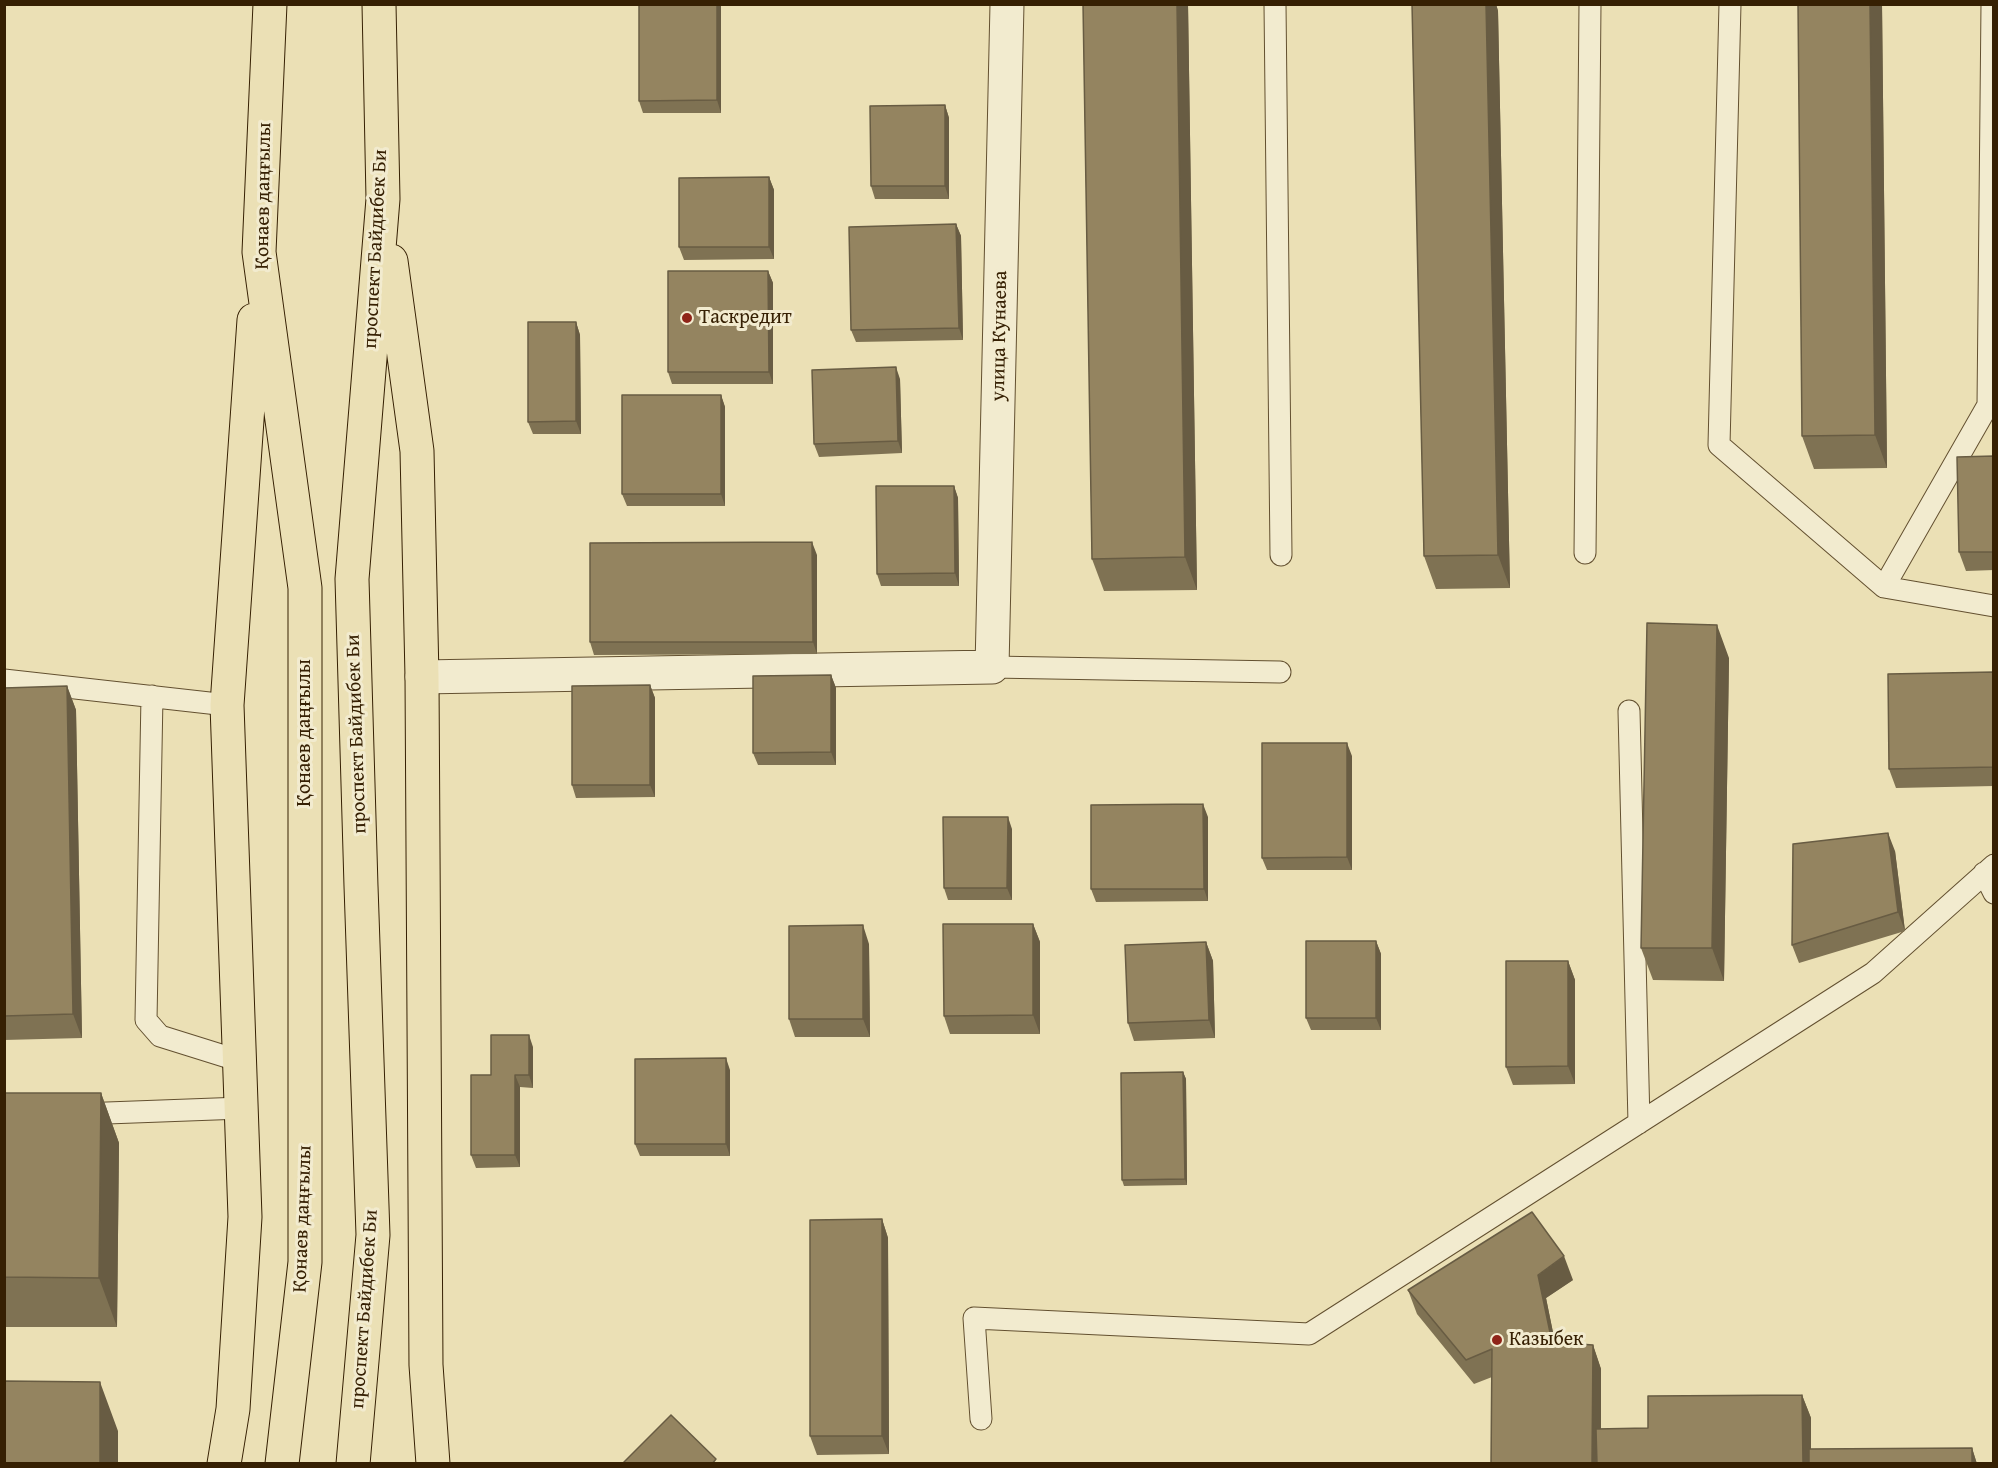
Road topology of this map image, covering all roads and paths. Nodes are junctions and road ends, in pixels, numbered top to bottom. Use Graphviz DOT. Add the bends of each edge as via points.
graph roads {
  1 [pos="270,4"];
  2 [pos="379,4"];
  3 [pos="1007,4"];
  4 [pos="1275,4"];
  5 [pos="1590,4"];
  6 [pos="1730,4"];
  7 [pos="1992,4"];
  8 [pos="383,199"];
  9 [pos="259,252"];
  10 [pos="1585,554"];
  11 [pos="1281,555"];
  12 [pos="1884,587"];
  13 [pos="1994,606"];
  14 [pos="992,667"];
  15 [pos="1280,672"];
  16 [pos="422,677"];
  17 [pos="4,680"];
  18 [pos="152,696"];
  19 [pos="227,705"];
  20 [pos="1629,711"];
  21 [pos="1989,869"];
  22 [pos="1994,892"];
  23 [pos="240,1061"];
  24 [pos="242,1108"];
  25 [pos="63,1114"];
  26 [pos="1640,1123"];
  27 [pos="981,1419"];
  28 [pos="224,1464"];
  29 [pos="282,1464"];
  30 [pos="353,1464"];
  31 [pos="433,1464"];
  1 -- 9 [label="main road, Қонаев даңғылы"];
  2 -- 8 [label="main road, проспект Байдибек Би"];
  3 -- 14 [label="street, улица Кунаева"];
  4 -- 11 [label="lane"];
  5 -- 10 [label="lane"];
  6 -- 12 [label="lane" via="1719,445"];
  7 -- 12 [label="lane" via="1988,405"];
  8 -- 16 [label="main road" via="417,450"];
  8 -- 30 [label="main road, проспект Байдибек Би" via="352,579 374,1235"];
  9 -- 19 [label="main road"];
  9 -- 29 [label="main road, Қонаев даңғылы" via="305,588 305,1262"];
  12 -- 13 [label="lane"];
  14 -- 15 [label="lane"];
  14 -- 16 [label="street"];
  16 -- 31 [label="main road" via="426,1365"];
  17 -- 18 [label="lane"];
  18 -- 19 [label="lane"];
  18 -- 23 [label="lane" via="146,1020 159,1036"];
  19 -- 23 [label="main road"];
  20 -- 26 [label="lane"];
  21 -- 22 [label="lane"];
  21 -- 26 [label="lane" via="1873,974"];
  23 -- 24 [label="main road"];
  24 -- 25 [label="lane"];
  24 -- 28 [label="main road" via="245,1217 232,1410"];
  26 -- 27 [label="lane" via="1309,1334 974,1318"];
}
